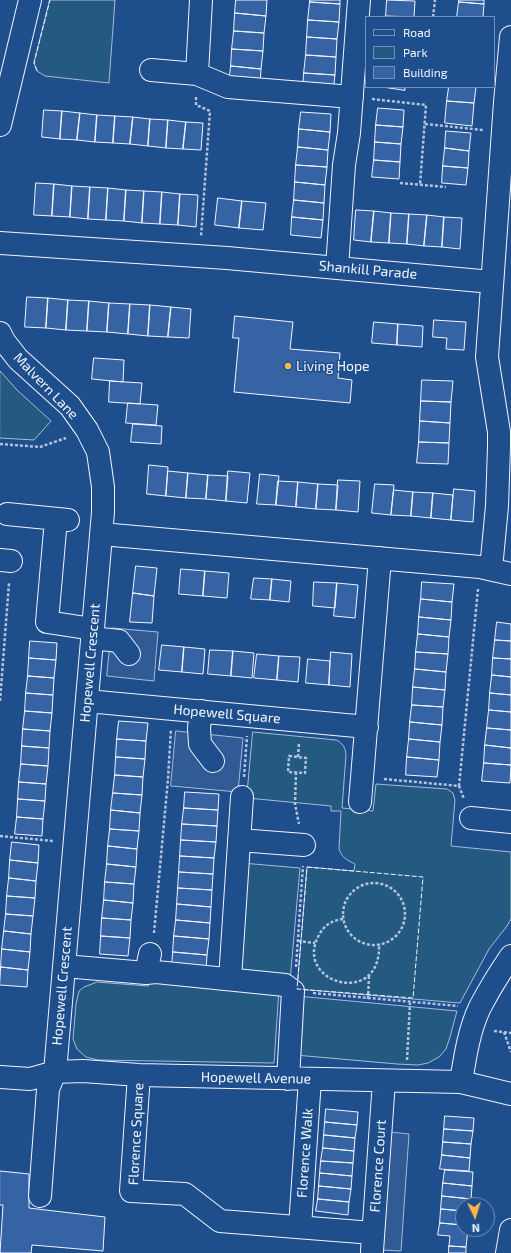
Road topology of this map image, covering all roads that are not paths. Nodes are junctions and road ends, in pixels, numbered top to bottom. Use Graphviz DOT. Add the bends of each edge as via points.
graph roads {
  1 [pos="30,0"];
  2 [pos="201,0"];
  3 [pos="359,0"];
  4 [pos="511,37"];
  5 [pos="151,70"];
  6 [pos="197,74"];
  7 [pos="352,97"];
  8 [pos="508,102"];
  9 [pos="0,125"];
  10 [pos="0,243"];
  11 [pos="502,253"];
  12 [pos="337,268"];
  13 [pos="492,282"];
  14 [pos="0,332"];
  15 [pos="7,514"];
  16 [pos="101,534"];
  17 [pos="380,558"];
  18 [pos="494,570"];
  19 [pos="93,633"];
  20 [pos="130,654"];
  21 [pos="87,701"];
  22 [pos="201,711"];
  23 [pos="367,727"];
  24 [pos="213,761"];
  25 [pos="242,797"];
  26 [pos="360,802"];
  27 [pos="471,818"];
  28 [pos="511,822"];
  29 [pos="239,840"];
  30 [pos="304,845"];
  31 [pos="511,956"];
  32 [pos="64,966"];
  33 [pos="230,979"];
  34 [pos="55,1072"];
  35 [pos="140,1076"];
  36 [pos="0,1077"];
  37 [pos="288,1078"];
  38 [pos="310,1080"];
  39 [pos="384,1081"];
  40 [pos="461,1082"];
  41 [pos="511,1094"];
  42 [pos="40,1196"];
  43 [pos="300,1227"];
  44 [pos="511,1230"];
  45 [pos="507,1253"];
  1 -- 9 [label="street"];
  2 -- 6 [label="street"];
  3 -- 7 [label="street"];
  4 -- 8 [label="street"];
  5 -- 6 [label="street"];
  6 -- 7 [label="street" via="228,87"];
  7 -- 12 [label="street" via="344,165"];
  8 -- 11 [label="street" via="503,132"];
  10 -- 12 [label="street, Shankill Parade"];
  11 -- 13 [label="street"];
  12 -- 13 [label="street, Shankill Parade"];
  13 -- 18 [label="street" via="487,357 499,432"];
  14 -- 16 [label="street, Malvern Lane" via="18,359 70,406 87,430 98,452 103,487"];
  15 -- 19 [label="street" via="62,519 47,622"];
  16 -- 17 [label="street"];
  16 -- 19 [label="street, Hopewell Crescent"];
  17 -- 18 [label="street"];
  17 -- 23 [label="street"];
  19 -- 20 [label="street" via="119,641"];
  19 -- 21 [label="street, Hopewell Crescent"];
  21 -- 22 [label="street, Hopewell Square"];
  21 -- 32 [label="street, Hopewell Crescent"];
  22 -- 23 [label="street, Hopewell Square"];
  22 -- 24 [label="street" via="200,744"];
  23 -- 26 [label="street"];
  25 -- 29 [label="street"];
  27 -- 28 [label="street"];
  29 -- 30 [label="street"];
  29 -- 33 [label="street"];
  31 -- 40 [label="street" via="480,1008 466,1052"];
  32 -- 33 [label="street" via="148,963 156,972"];
  32 -- 34 [label="street, Hopewell Crescent"];
  33 -- 37 [label="street" via="286,985 293,991"];
  34 -- 35 [label="street, Hopewell Avenue" via="83,1071"];
  34 -- 36 [label="street, Hopewell Avenue" via="30,1079"];
  34 -- 42 [label="street, Hopewell Crescent" via="48,1089"];
  35 -- 37 [label="street, Hopewell Avenue"];
  35 -- 43 [label="street, Florence Square" via="131,1191 185,1194 220,1221"];
  37 -- 38 [label="street, Hopewell Avenue"];
  38 -- 39 [label="street, Hopewell Avenue"];
  38 -- 43 [label="street, Florence Walk"];
  39 -- 40 [label="street, Hopewell Avenue"];
  39 -- 43 [label="street, Florence Court" via="372,1242"];
  40 -- 41 [label="street, Hopewell Avenue"];
  44 -- 45 [label="street"];
}
